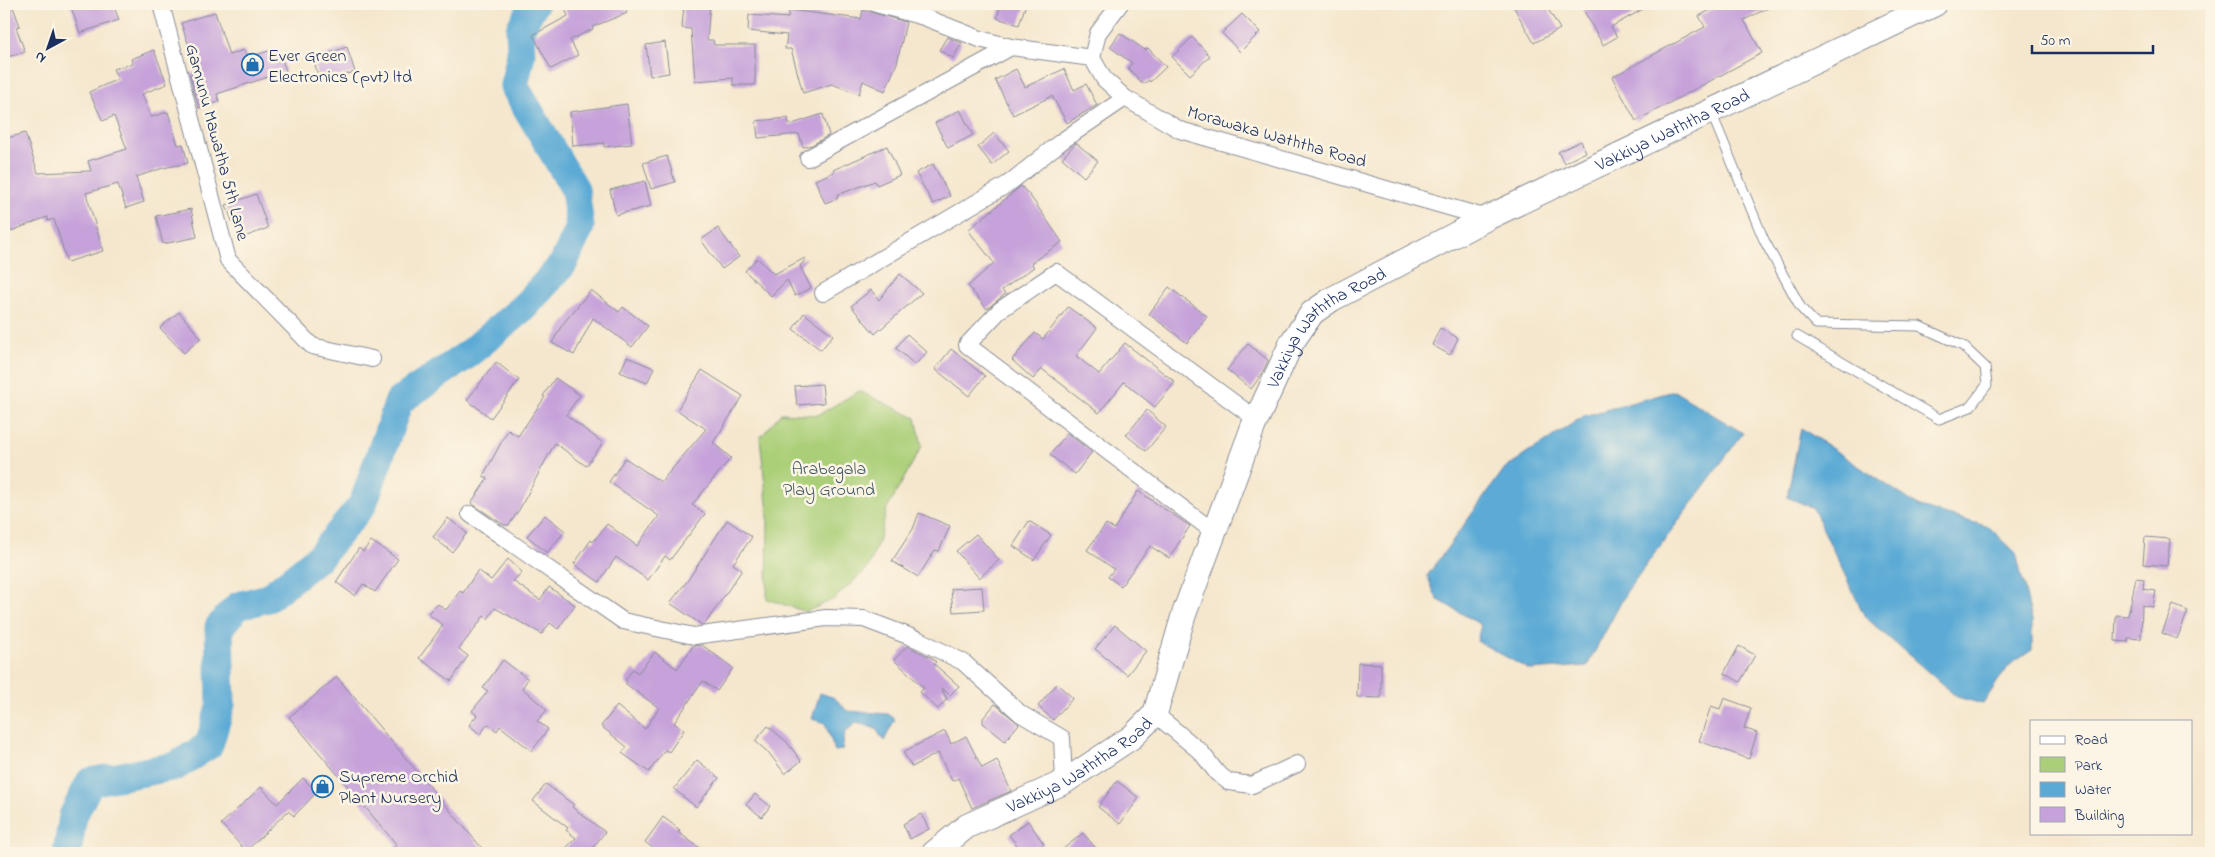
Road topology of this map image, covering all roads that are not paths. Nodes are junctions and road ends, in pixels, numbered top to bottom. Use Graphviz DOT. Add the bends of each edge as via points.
graph roads {
  1 [pos="161,4"];
  2 [pos="876,4"];
  3 [pos="1120,4"];
  4 [pos="1935,4"];
  5 [pos="1011,47"];
  6 [pos="1092,58"];
  7 [pos="1125,98"];
  8 [pos="1711,112"];
  9 [pos="808,158"];
  10 [pos="1487,218"];
  11 [pos="823,293"];
  12 [pos="1797,336"];
  13 [pos="372,359"];
  14 [pos="1256,419"];
  15 [pos="470,514"];
  16 [pos="1214,532"];
  17 [pos="1156,714"];
  18 [pos="1297,764"];
  19 [pos="1064,782"];
  20 [pos="934,853"];
  1 -- 13 [label="street, Gamunu Mawatha 5th Lane" via="228,260 312,346"];
  2 -- 5 [label="street"];
  3 -- 6 [label="street" via="1098,32"];
  4 -- 8 [label="street, Vakkiya Waththa Road"];
  5 -- 6 [label="street"];
  5 -- 9 [label="street"];
  6 -- 7 [label="street, Morawaka Waththa Road" via="1104,79"];
  7 -- 10 [label="street, Morawaka Waththa Road" via="1180,130"];
  7 -- 11 [label="street" via="1062,141 1008,184"];
  8 -- 10 [label="street, Vakkiya Waththa Road"];
  8 -- 12 [label="lane" via="1764,240 1801,308 1816,324 1920,326 1964,346 1985,368 1987,385 1970,407 1939,419"];
  10 -- 14 [label="street, Vakkiya Waththa Road" via="1332,299 1312,313 1292,342"];
  14 -- 16 [label="street, Vakkiya Waththa Road"];
  14 -- 16 [label="street" via="1056,272 1000,310 967,345"];
  15 -- 19 [label="street" via="623,621 694,636 826,618 864,619 919,640 963,662 1021,714 1062,738"];
  16 -- 17 [label="street, Vakkiya Waththa Road" via="1184,614"];
  17 -- 18 [label="street" via="1201,752 1217,773 1229,782 1252,785"];
  17 -- 19 [label="street, Vakkiya Waththa Road" via="1132,738"];
  19 -- 20 [label="street, Vakkiya Waththa Road" via="967,826"];
}
